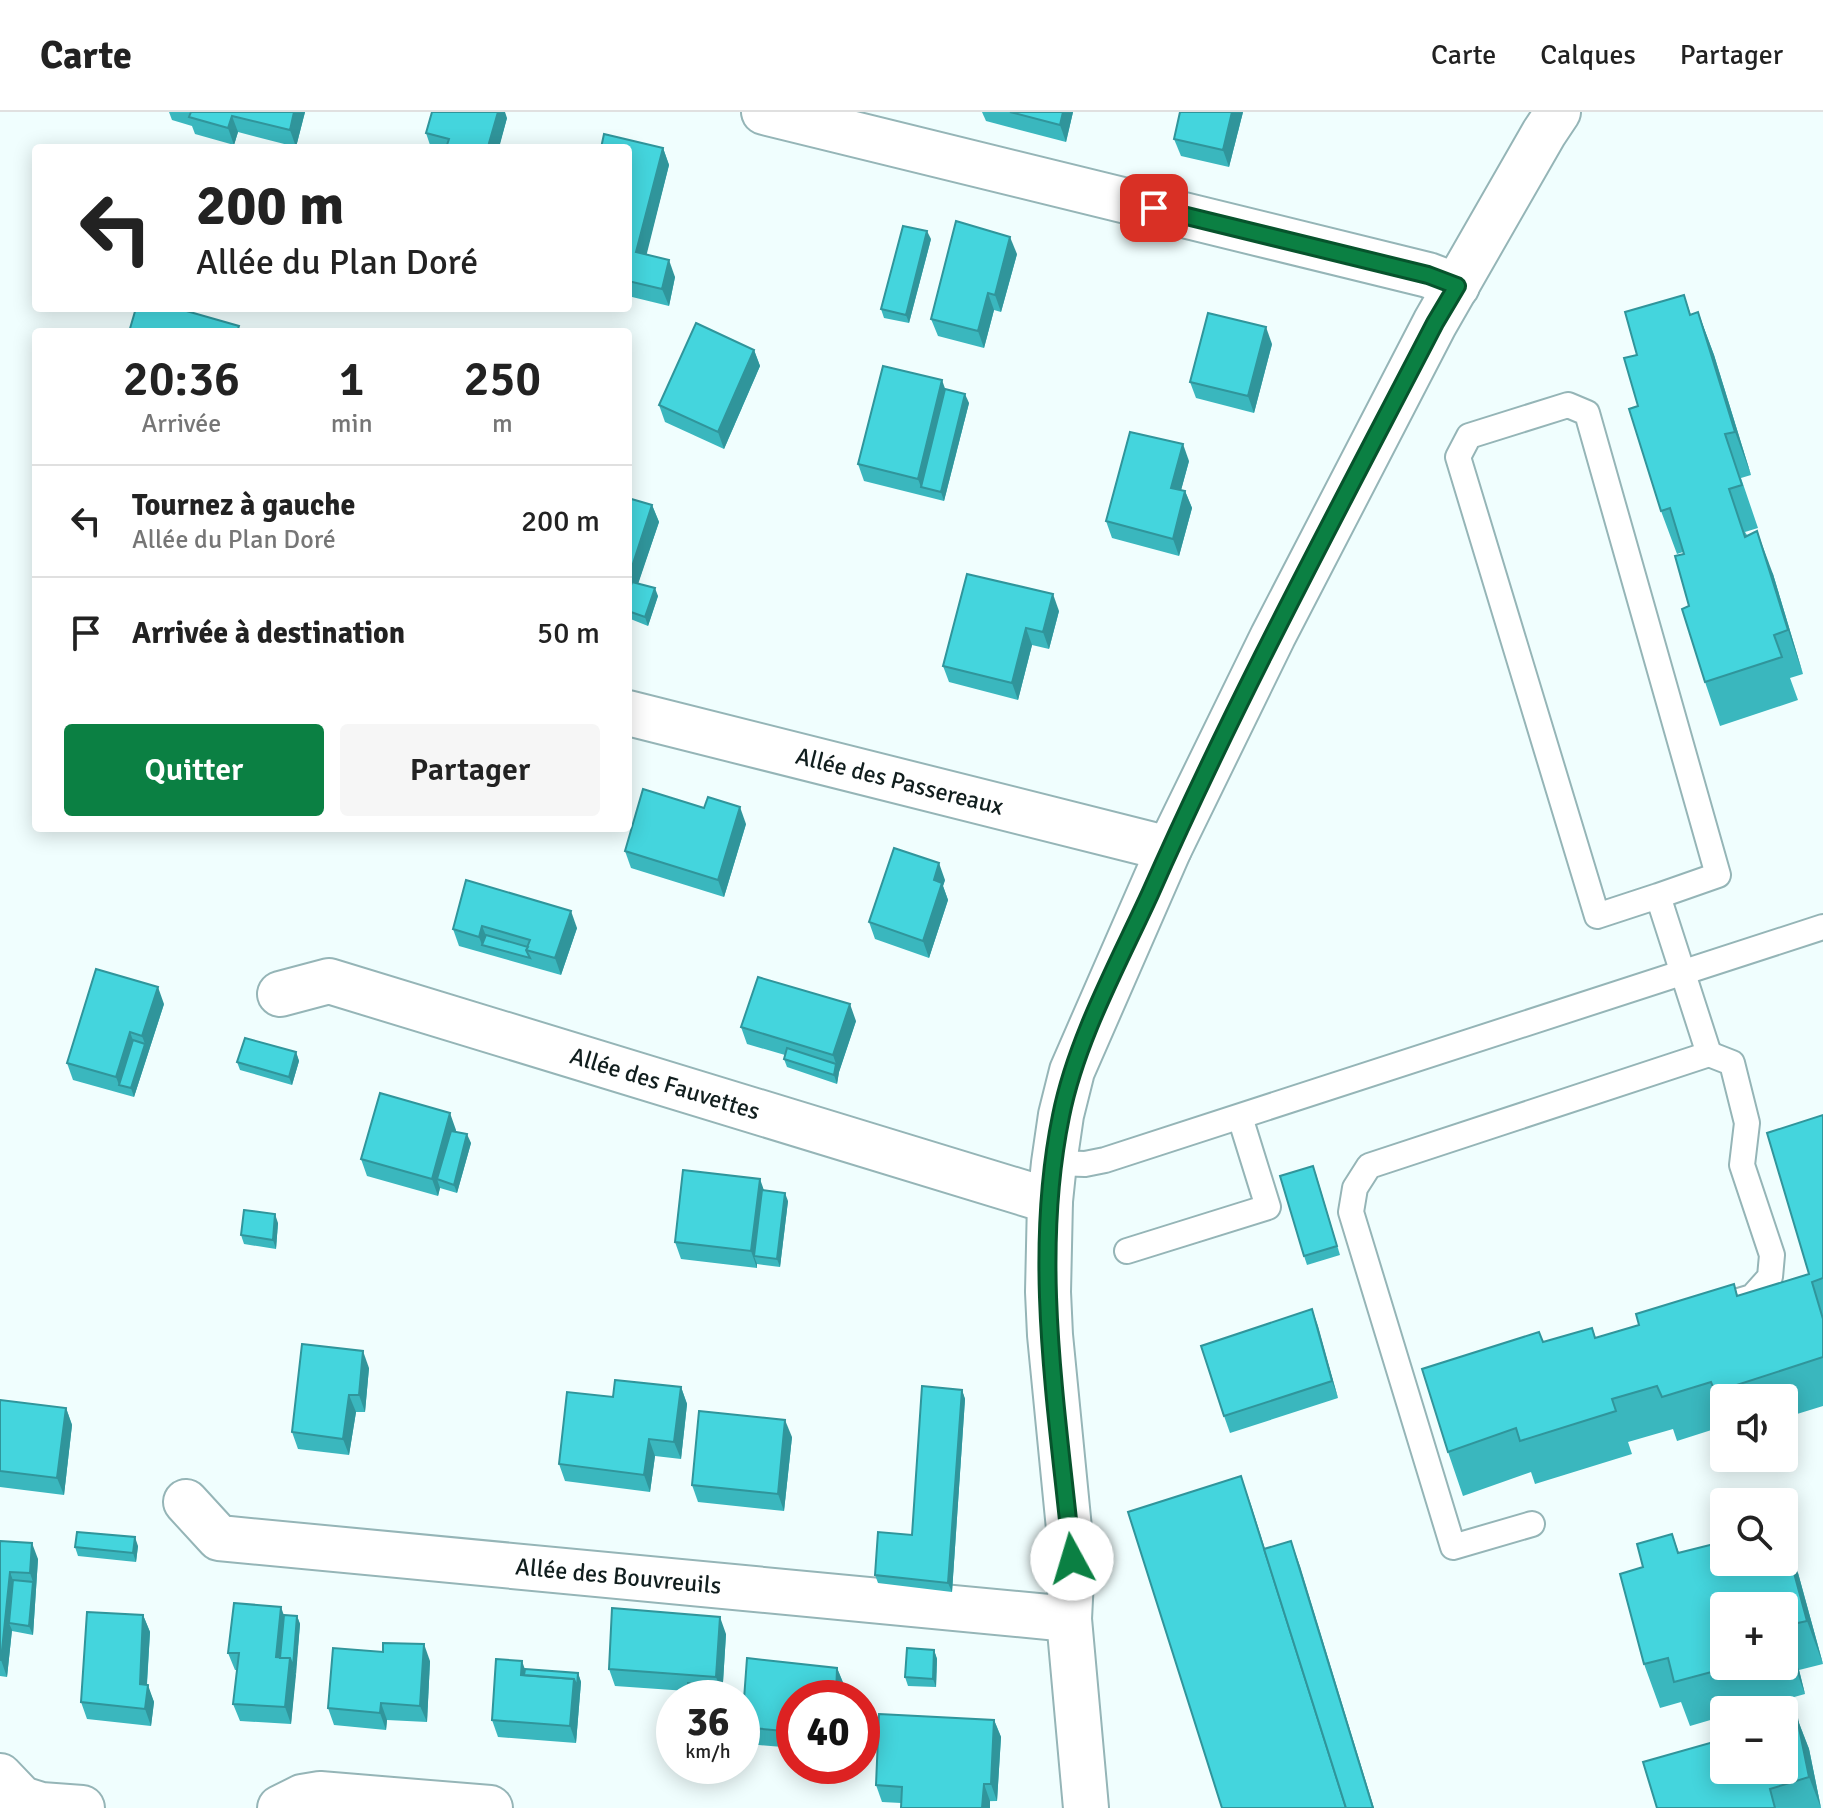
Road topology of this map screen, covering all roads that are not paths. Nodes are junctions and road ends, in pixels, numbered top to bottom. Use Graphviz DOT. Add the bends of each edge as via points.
graph roads {
  1 [pos="764,112"];
  2 [pos="1558,112"];
  3 [pos="916,130"];
  4 [pos="1457,286"];
  5 [pos="632,714"];
  6 [pos="1169,849"];
  7 [pos="1658,896"];
  8 [pos="1823,927"];
  9 [pos="1683,973"];
  10 [pos="280,994"];
  11 [pos="1709,1054"];
  12 [pos="1240,1117"];
  13 [pos="1052,1182"];
  14 [pos="1127,1251"];
  15 [pos="1707,1311"];
  16 [pos="186,1502"];
  17 [pos="1532,1524"];
  18 [pos="1069,1619"];
  19 [pos="0,1776"];
  20 [pos="82,1808"];
  21 [pos="280,1808"];
  22 [pos="490,1808"];
  23 [pos="1086,1808"];
  1 -- 3 [label="street"];
  2 -- 4 [label="street"];
  3 -- 4 [label="street"];
  4 -- 6 [label="street" via="1287,608"];
  5 -- 6 [label="street, Allée des Passereaux"];
  6 -- 13 [label="street" via="1072,1071"];
  7 -- 7 [label="lane" via="1718,875 1587,413 1568,405 1469,436 1458,457 1597,916"];
  7 -- 9 [label="lane"];
  8 -- 9 [label="lane"];
  9 -- 11 [label="lane"];
  9 -- 12 [label="lane"];
  10 -- 13 [label="street, Allée des Fauvettes" via="329,981"];
  11 -- 15 [label="lane" via="1732,1063 1747,1123 1742,1165 1772,1255 1770,1277 1752,1297"];
  11 -- 17 [label="lane" via="1369,1166 1355,1188 1351,1212 1417,1402 1453,1547"];
  12 -- 13 [label="lane" via="1085,1164"];
  12 -- 14 [label="lane" via="1268,1207"];
  13 -- 18 [label="street" via="1048,1292 1072,1559"];
  16 -- 18 [label="street, Allée des Bouvreuils" via="219,1538"];
  18 -- 23 [label="street"];
  19 -- 20 [label="street" via="22,1799"];
  21 -- 22 [label="street" via="320,1794"];
}
